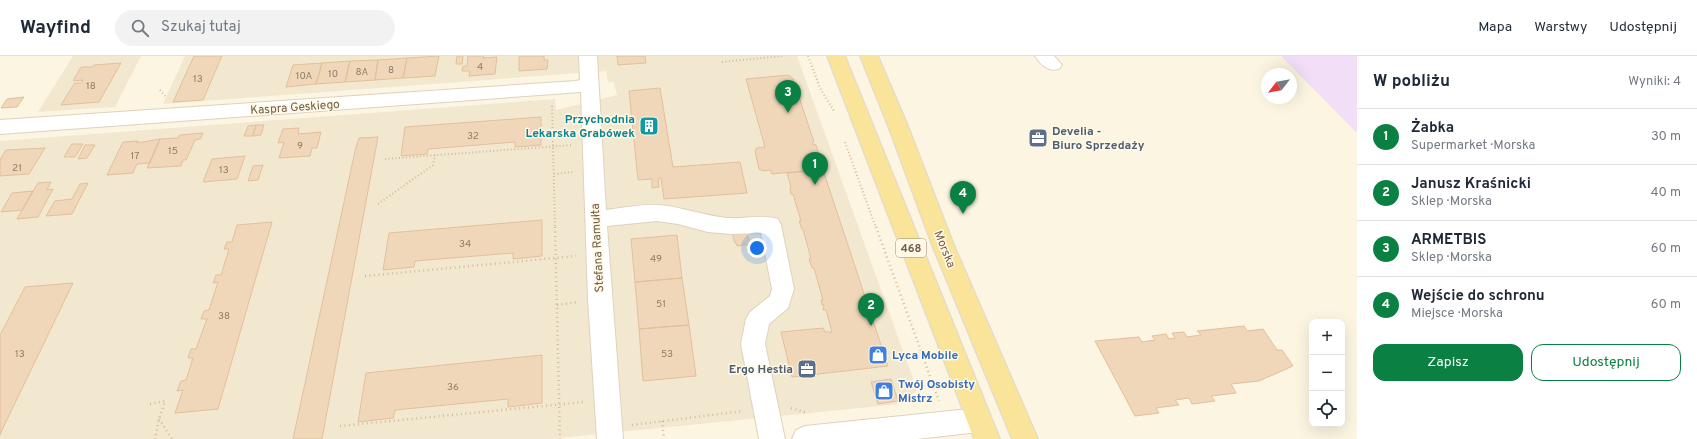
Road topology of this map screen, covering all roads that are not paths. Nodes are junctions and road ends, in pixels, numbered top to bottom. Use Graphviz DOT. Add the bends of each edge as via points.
graph roads {
  1 [pos="588,56"];
  2 [pos="836,56"];
  3 [pos="869,56"];
  4 [pos="589,84"];
  5 [pos="0,127"];
  6 [pos="596,218"];
  7 [pos="983,430"];
  8 [pos="610,439"];
  9 [pos="772,439"];
  10 [pos="804,439"];
  11 [pos="1025,439"];
  1 -- 4 [label="street, Stefana Ramułta"];
  2 -- 7 [label="main road, 468"];
  3 -- 11 [label="main road, Morska / 468" via="943,245"];
  4 -- 5 [label="street, Kaspra Geskiego" via="552,89"];
  4 -- 6 [label="street, Stefana Ramułta"];
  6 -- 8 [label="street, Stefana Ramułta"];
  6 -- 9 [label="street" via="657,213 708,224 770,225 783,289 780,301 758,318 753,344"];
  7 -- 10 [label="street" via="948,424"];
}
